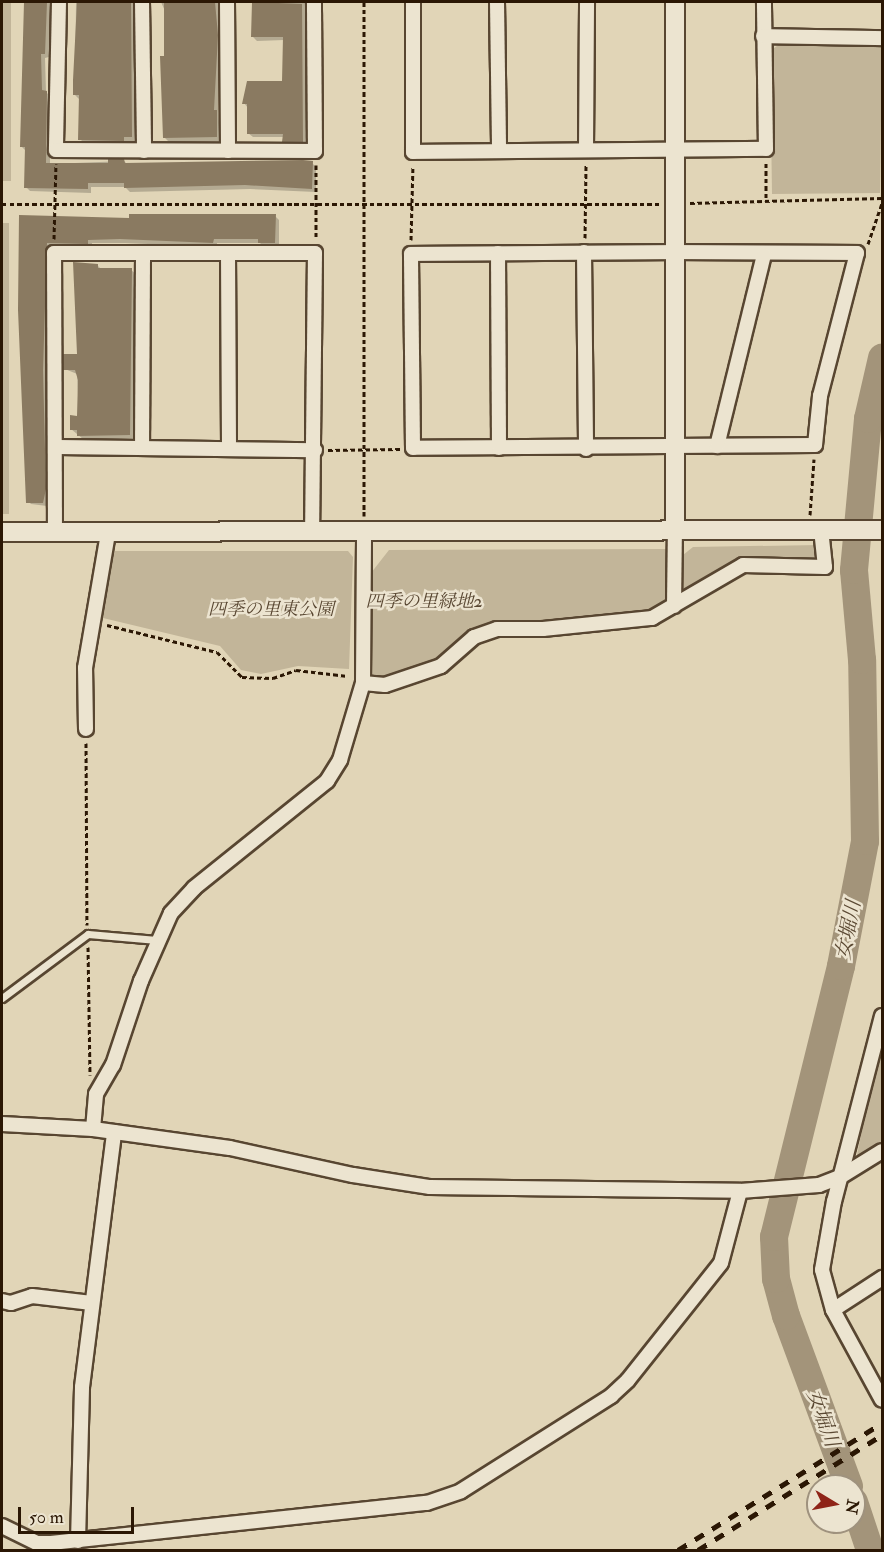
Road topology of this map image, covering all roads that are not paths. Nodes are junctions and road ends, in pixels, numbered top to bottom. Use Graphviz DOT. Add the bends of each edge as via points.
graph roads {
  1 [pos="59,2"];
  2 [pos="142,2"];
  3 [pos="227,2"];
  4 [pos="314,2"];
  5 [pos="413,2"];
  6 [pos="498,2"];
  7 [pos="587,2"];
  8 [pos="675,2"];
  9 [pos="764,2"];
  10 [pos="763,36"];
  11 [pos="882,38"];
  12 [pos="499,150"];
  13 [pos="586,150"];
  14 [pos="674,150"];
  15 [pos="144,151"];
  16 [pos="228,151"];
  17 [pos="584,252"];
  18 [pos="676,252"];
  19 [pos="143,253"];
  20 [pos="228,253"];
  21 [pos="498,253"];
  22 [pos="764,255"];
  23 [pos="717,446"];
  24 [pos="58,447"];
  25 [pos="674,447"];
  26 [pos="142,448"];
  27 [pos="499,448"];
  28 [pos="229,449"];
  29 [pos="586,449"];
  30 [pos="315,450"];
  31 [pos="675,528"];
  32 [pos="819,530"];
  33 [pos="882,530"];
  34 [pos="312,531"];
  35 [pos="2,532"];
  36 [pos="55,532"];
  37 [pos="364,532"];
  38 [pos="108,533"];
  39 [pos="674,606"];
  40 [pos="363,683"];
  41 [pos="86,729"];
  42 [pos="157,940"];
  43 [pos="2,998"];
  44 [pos="882,1016"];
  45 [pos="2,1124"];
  46 [pos="93,1129"];
  47 [pos="114,1132"];
  48 [pos="882,1151"];
  49 [pos="840,1177"];
  50 [pos="745,1190"];
  51 [pos="882,1278"];
  52 [pos="2,1301"];
  53 [pos="92,1303"];
  54 [pos="833,1310"];
  55 [pos="882,1400"];
  56 [pos="2,1526"];
  57 [pos="78,1540"];
  58 [pos="37,1547"];
  59 [pos="65,1551"];
  1 -- 15 [label="street" via="56,150"];
  2 -- 15 [label="street"];
  3 -- 16 [label="street"];
  4 -- 16 [label="street" via="315,151"];
  5 -- 12 [label="street" via="413,152"];
  6 -- 12 [label="street"];
  7 -- 13 [label="street"];
  8 -- 14 [label="street"];
  9 -- 10 [label="street"];
  10 -- 11 [label="street"];
  10 -- 14 [label="street" via="766,149"];
  12 -- 13 [label="street"];
  13 -- 14 [label="street"];
  14 -- 18 [label="street"];
  15 -- 16 [label="street"];
  17 -- 18 [label="street"];
  17 -- 21 [label="street"];
  17 -- 29 [label="street"];
  18 -- 22 [label="street"];
  18 -- 25 [label="street"];
  19 -- 20 [label="street"];
  19 -- 24 [label="street" via="54,253"];
  19 -- 26 [label="street"];
  20 -- 28 [label="street"];
  20 -- 30 [label="street" via="315,253"];
  21 -- 27 [label="street"];
  21 -- 27 [label="street" via="411,254 413,448"];
  22 -- 23 [label="street"];
  22 -- 23 [label="street" via="857,254 820,396 815,445"];
  23 -- 25 [label="street"];
  24 -- 26 [label="street"];
  24 -- 36 [label="street"];
  25 -- 29 [label="street"];
  25 -- 31 [label="street"];
  26 -- 28 [label="street"];
  27 -- 29 [label="street"];
  28 -- 30 [label="street"];
  30 -- 34 [label="street"];
  31 -- 32 [label="street"];
  31 -- 37 [label="street"];
  31 -- 39 [label="street"];
  32 -- 33 [label="street"];
  32 -- 39 [label="street" via="825,567 743,565"];
  34 -- 37 [label="street"];
  34 -- 38 [label="street"];
  35 -- 36 [label="street"];
  36 -- 38 [label="street"];
  37 -- 40 [label="street"];
  38 -- 41 [label="street" via="85,668"];
  39 -- 40 [label="street" via="652,618 543,629 497,629 474,637 441,666 385,686"];
  40 -- 42 [label="street" via="340,760 327,782 194,888 171,912"];
  42 -- 43 [label="lane" via="88,934"];
  42 -- 46 [label="street" via="113,1065 101,1082"];
  44 -- 49 [label="street"];
  45 -- 46 [label="street"];
  46 -- 47 [label="street"];
  47 -- 50 [label="street" via="230,1148 430,1187"];
  47 -- 53 [label="street"];
  48 -- 49 [label="street"];
  49 -- 50 [label="street" via="819,1185"];
  49 -- 54 [label="street" via="822,1270"];
  50 -- 57 [label="street" via="721,1263 628,1380 611,1396 461,1491 427,1503"];
  51 -- 54 [label="street"];
  52 -- 53 [label="street" via="11,1303 32,1296"];
  53 -- 57 [label="street" via="82,1387"];
  54 -- 55 [label="street"];
  56 -- 58 [label="street"];
  57 -- 58 [label="street"];
  57 -- 59 [label="street"];
}
